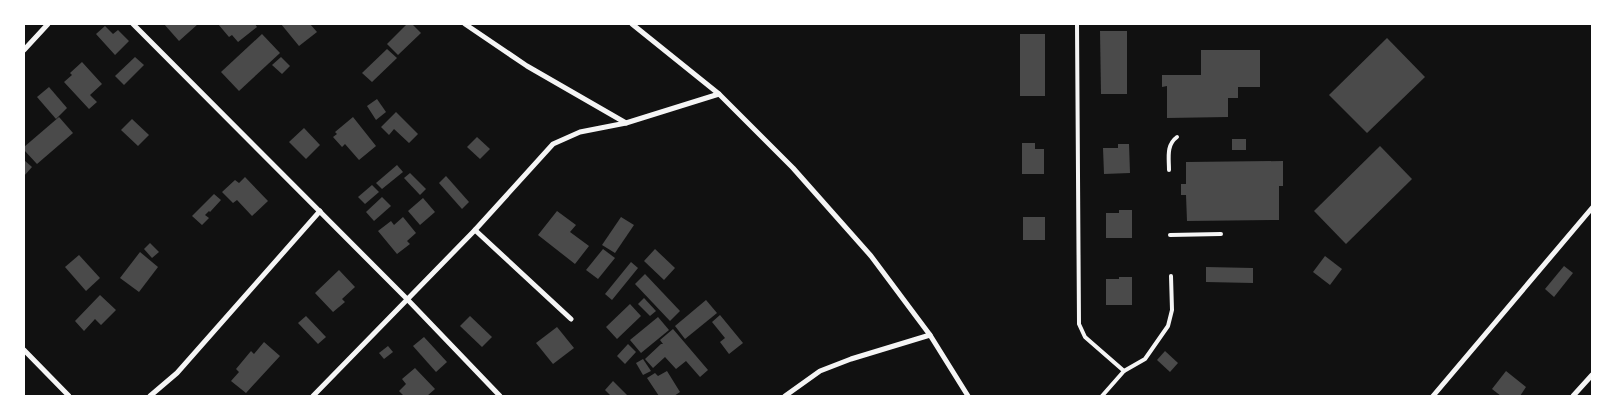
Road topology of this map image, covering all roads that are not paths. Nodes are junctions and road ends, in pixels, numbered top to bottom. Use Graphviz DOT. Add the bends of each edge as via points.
graph roads {
  1 [pos="48,24"];
  2 [pos="133,24"];
  3 [pos="465,24"];
  4 [pos="632,24"];
  5 [pos="1077,24"];
  6 [pos="24,50"];
  7 [pos="719,94"];
  8 [pos="626,123"];
  9 [pos="1177,137"];
  10 [pos="1170,170"];
  11 [pos="1592,208"];
  12 [pos="320,212"];
  13 [pos="475,230"];
  14 [pos="1220,234"];
  15 [pos="1170,235"];
  16 [pos="1171,276"];
  17 [pos="407,299"];
  18 [pos="571,319"];
  19 [pos="930,335"];
  20 [pos="24,350"];
  21 [pos="1124,371"];
  22 [pos="1592,375"];
  23 [pos="496,395"];
  24 [pos="69,396"];
  25 [pos="150,396"];
  26 [pos="313,396"];
  27 [pos="785,396"];
  28 [pos="968,396"];
  29 [pos="1102,396"];
  30 [pos="1432,396"];
  31 [pos="1574,396"];
  1 -- 6 [label="street"];
  2 -- 12 [label="street"];
  3 -- 8 [label="street" via="527,66"];
  4 -- 7 [label="street"];
  5 -- 21 [label="lane" via="1079,324 1085,337"];
  7 -- 8 [label="street"];
  7 -- 19 [label="street" via="793,168 871,256"];
  8 -- 13 [label="street" via="580,132 553,144"];
  9 -- 10 [label="lane" via="1169,150"];
  11 -- 30 [label="street"];
  12 -- 17 [label="street"];
  12 -- 25 [label="street" via="177,373"];
  13 -- 17 [label="street"];
  13 -- 18 [label="street"];
  14 -- 15 [label="lane"];
  16 -- 21 [label="lane" via="1172,310 1168,326 1144,359"];
  17 -- 23 [label="street"];
  17 -- 26 [label="street"];
  19 -- 27 [label="street" via="820,371"];
  19 -- 28 [label="street"];
  20 -- 24 [label="street"];
  21 -- 29 [label="lane"];
  22 -- 31 [label="street"];
}
